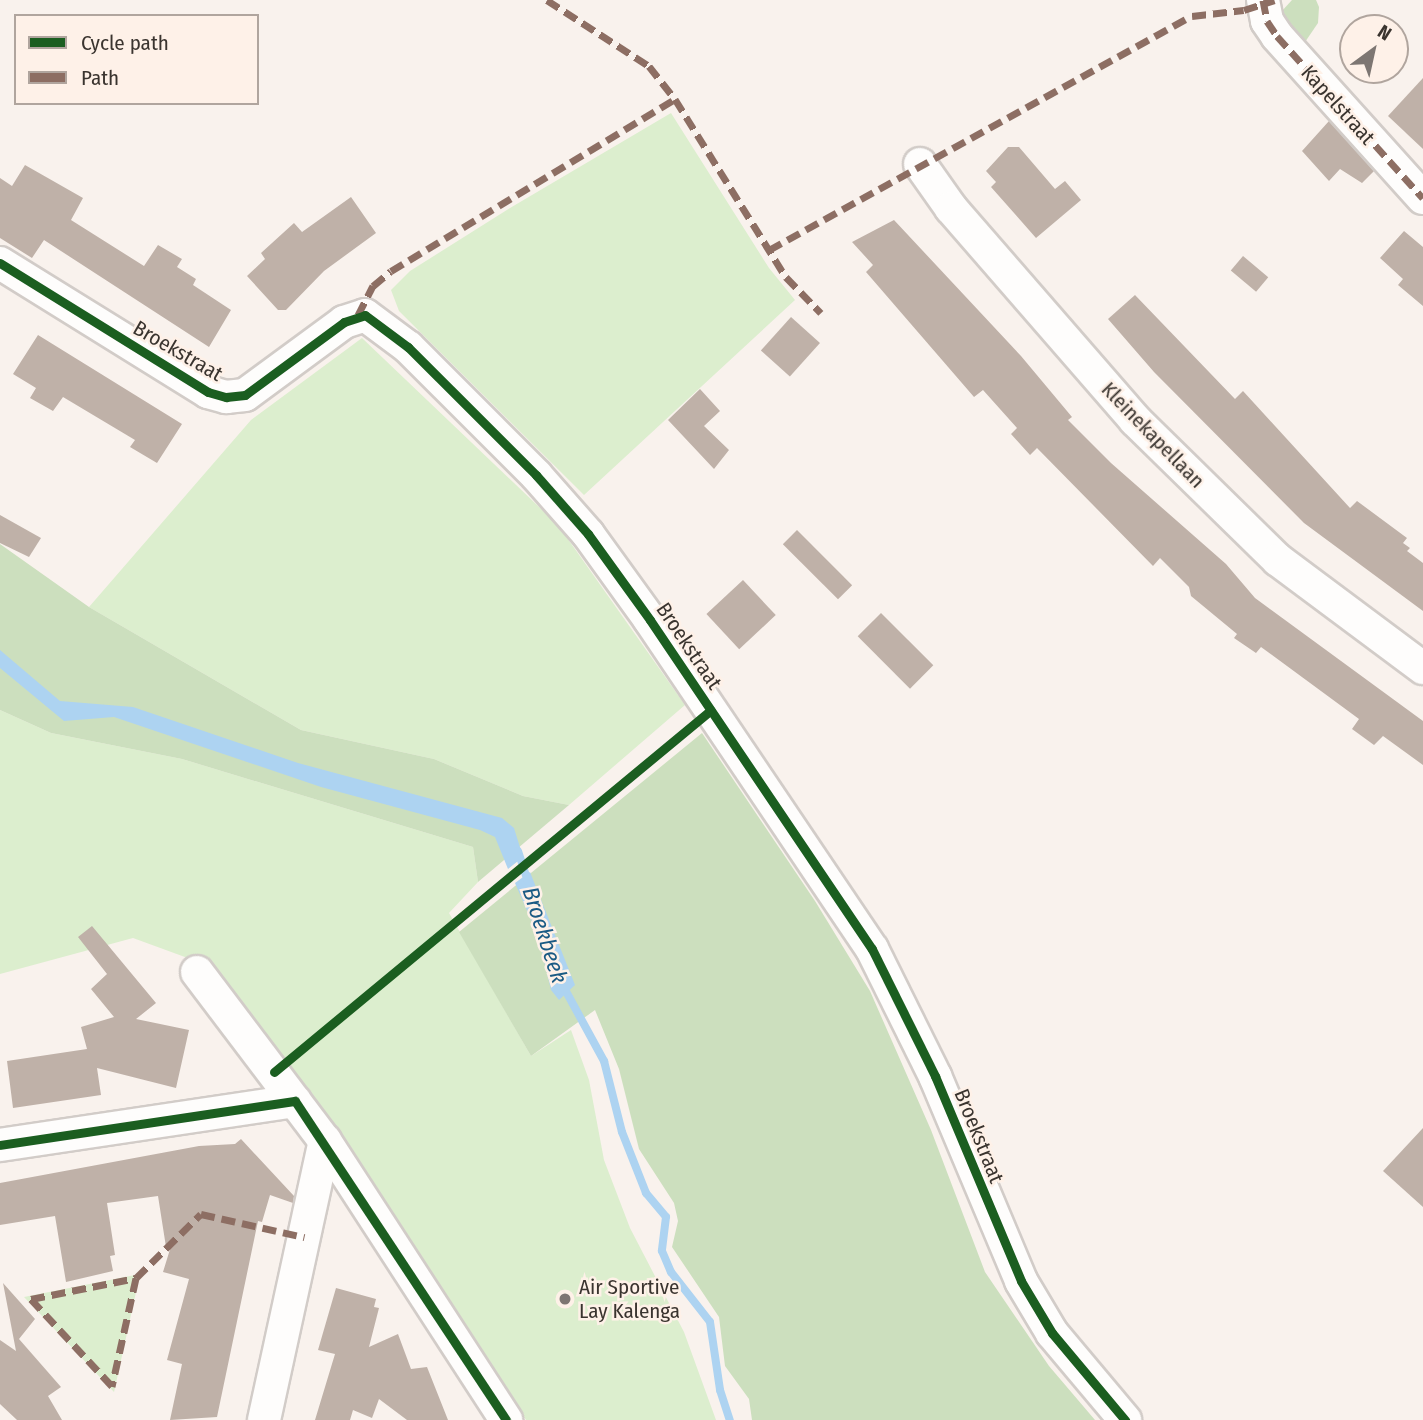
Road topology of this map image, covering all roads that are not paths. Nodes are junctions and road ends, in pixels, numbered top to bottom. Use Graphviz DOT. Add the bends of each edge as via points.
graph roads {
  1 [pos="1266,2"];
  2 [pos="920,164"];
  3 [pos="1423,198"];
  4 [pos="0,262"];
  5 [pos="1423,668"];
  6 [pos="197,972"];
  7 [pos="295,1101"];
  8 [pos="325,1141"];
  9 [pos="0,1145"];
  10 [pos="264,1420"];
  11 [pos="506,1420"];
  12 [pos="1125,1420"];
  1 -- 3 [label="street, Kapelstraat" via="1277,36"];
  2 -- 5 [label="street, Kleinekapellaan" via="951,208 1135,419 1278,560"];
  4 -- 12 [label="street, Broekstraat" via="208,392 226,397 245,395 344,322 365,316 408,347 536,475 588,534 650,620 872,949 935,1076 1021,1281 1052,1333"];
  6 -- 7 [label="street"];
  7 -- 8 [label="street"];
  7 -- 9 [label="street"];
  8 -- 10 [label="street"];
  8 -- 11 [label="street"];
}
